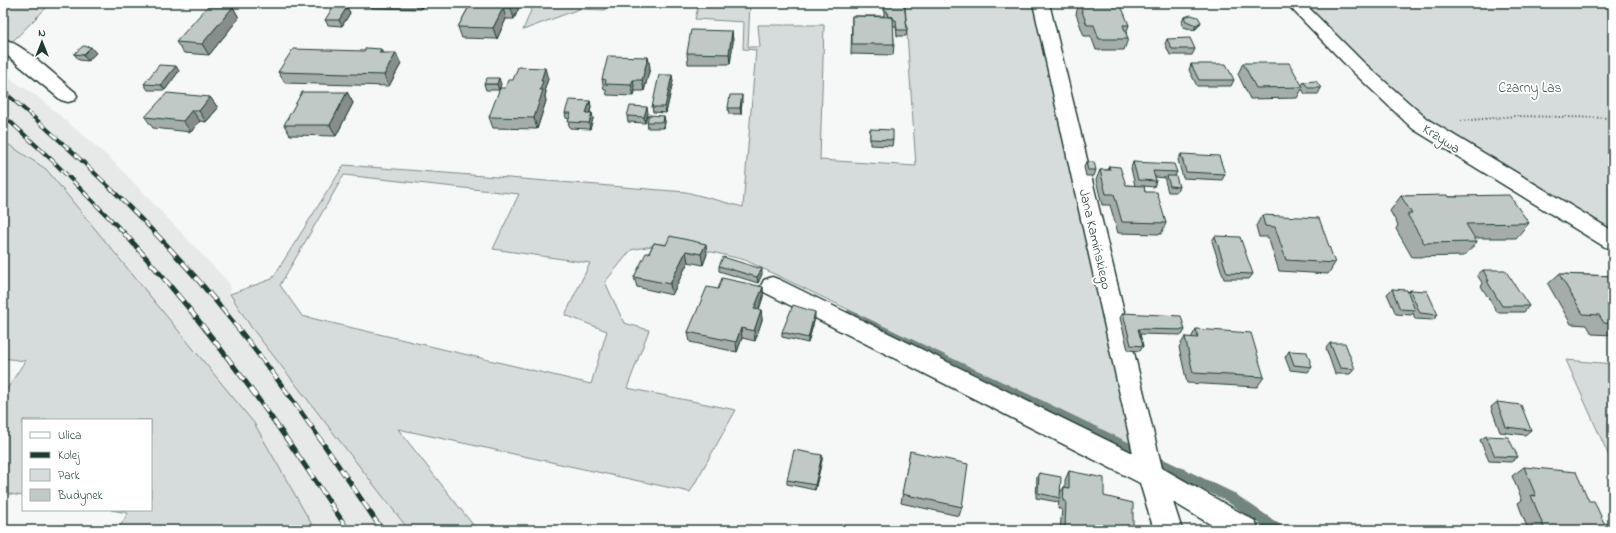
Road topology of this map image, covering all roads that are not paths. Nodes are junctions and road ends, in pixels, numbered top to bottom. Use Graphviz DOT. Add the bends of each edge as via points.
graph roads {
  1 [pos="1041,3"];
  2 [pos="1294,3"];
  3 [pos="3,44"];
  4 [pos="68,96"];
  5 [pos="1613,241"];
  6 [pos="772,286"];
  7 [pos="1151,475"];
  8 [pos="1168,530"];
  9 [pos="1245,530"];
  1 -- 7 [label="street, Jana Kamińskiego"];
  2 -- 5 [label="street, Krzywa" via="1420,124"];
  3 -- 4 [label="street"];
  6 -- 7 [label="street"];
  7 -- 8 [label="street, Jana Kamińskiego"];
  7 -- 9 [label="street"];
}
